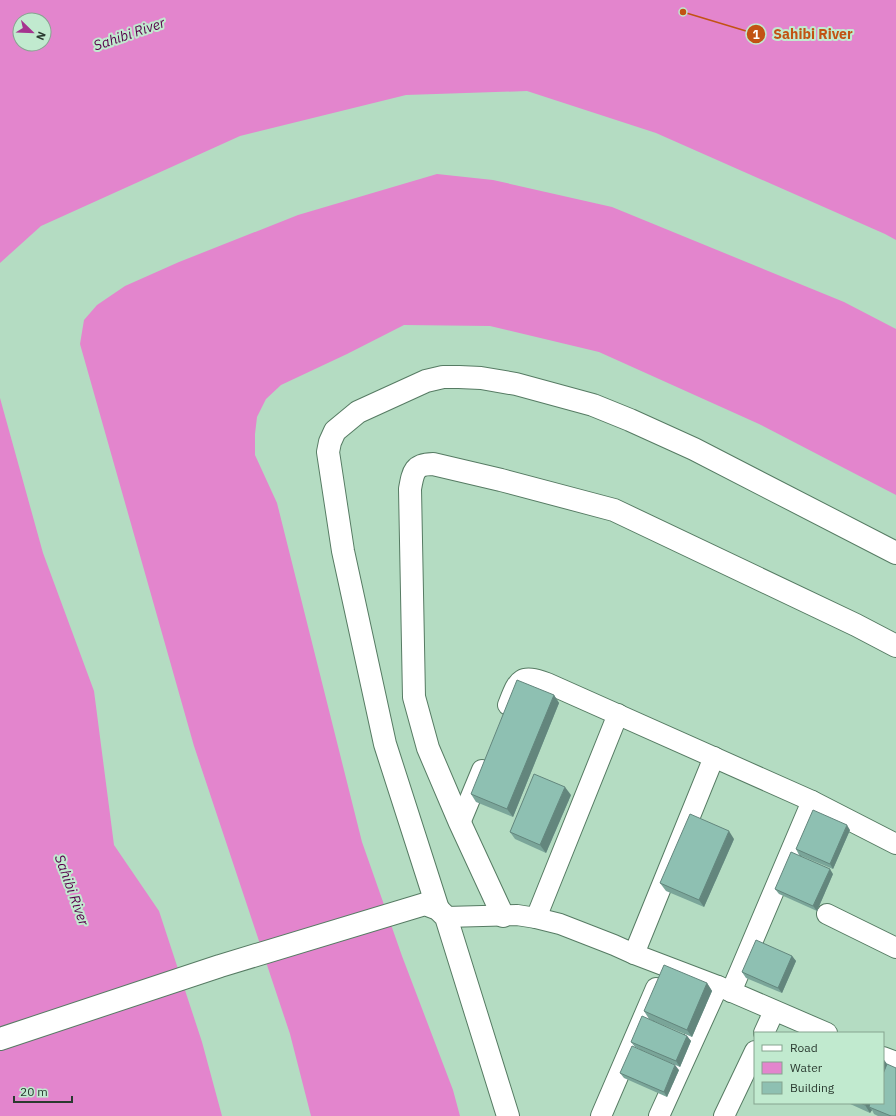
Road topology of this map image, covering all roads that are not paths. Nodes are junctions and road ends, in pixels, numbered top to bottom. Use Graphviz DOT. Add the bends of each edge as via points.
graph roads {
  1 [pos="896,552"];
  2 [pos="896,646"];
  3 [pos="618,714"];
  4 [pos="500,725"];
  5 [pos="488,753"];
  6 [pos="714,757"];
  7 [pos="812,801"];
  8 [pos="460,824"];
  9 [pos="896,844"];
  10 [pos="442,913"];
  11 [pos="826,914"];
  12 [pos="503,916"];
  13 [pos="536,918"];
  14 [pos="896,948"];
  15 [pos="634,954"];
  16 [pos="665,966"];
  17 [pos="725,989"];
  18 [pos="774,1011"];
  19 [pos="764,1032"];
  20 [pos="825,1032"];
  21 [pos="0,1039"];
  22 [pos="754,1053"];
  23 [pos="884,1057"];
  24 [pos="896,1062"];
  25 [pos="508,1116"];
  26 [pos="601,1116"];
  27 [pos="659,1116"];
  28 [pos="724,1116"];
  1 -- 10 [label="street" via="694,449 630,420 593,405 516,384 482,378 443,377 426,381 364,409 345,422 335,431 328,452 343,551 385,744"];
  2 -- 8 [label="street" via="614,510 433,464 418,467 413,472 410,489 414,697 428,748"];
  3 -- 4 [label="street" via="537,679 527,678 519,681"];
  3 -- 6 [label="street"];
  3 -- 13 [label="street"];
  5 -- 8 [label="street"];
  6 -- 7 [label="street"];
  6 -- 15 [label="street"];
  7 -- 9 [label="street"];
  7 -- 17 [label="street"];
  8 -- 12 [label="street"];
  10 -- 12 [label="street"];
  10 -- 21 [label="street" via="425,904 415,906 220,966"];
  10 -- 25 [label="street"];
  11 -- 14 [label="street"];
  12 -- 13 [label="street"];
  13 -- 15 [label="street" via="560,924"];
  15 -- 16 [label="street"];
  16 -- 17 [label="street"];
  16 -- 26 [label="street"];
  17 -- 18 [label="street"];
  17 -- 27 [label="street"];
  18 -- 19 [label="street"];
  18 -- 20 [label="street"];
  22 -- 28 [label="street"];
  23 -- 24 [label="street"];
}
